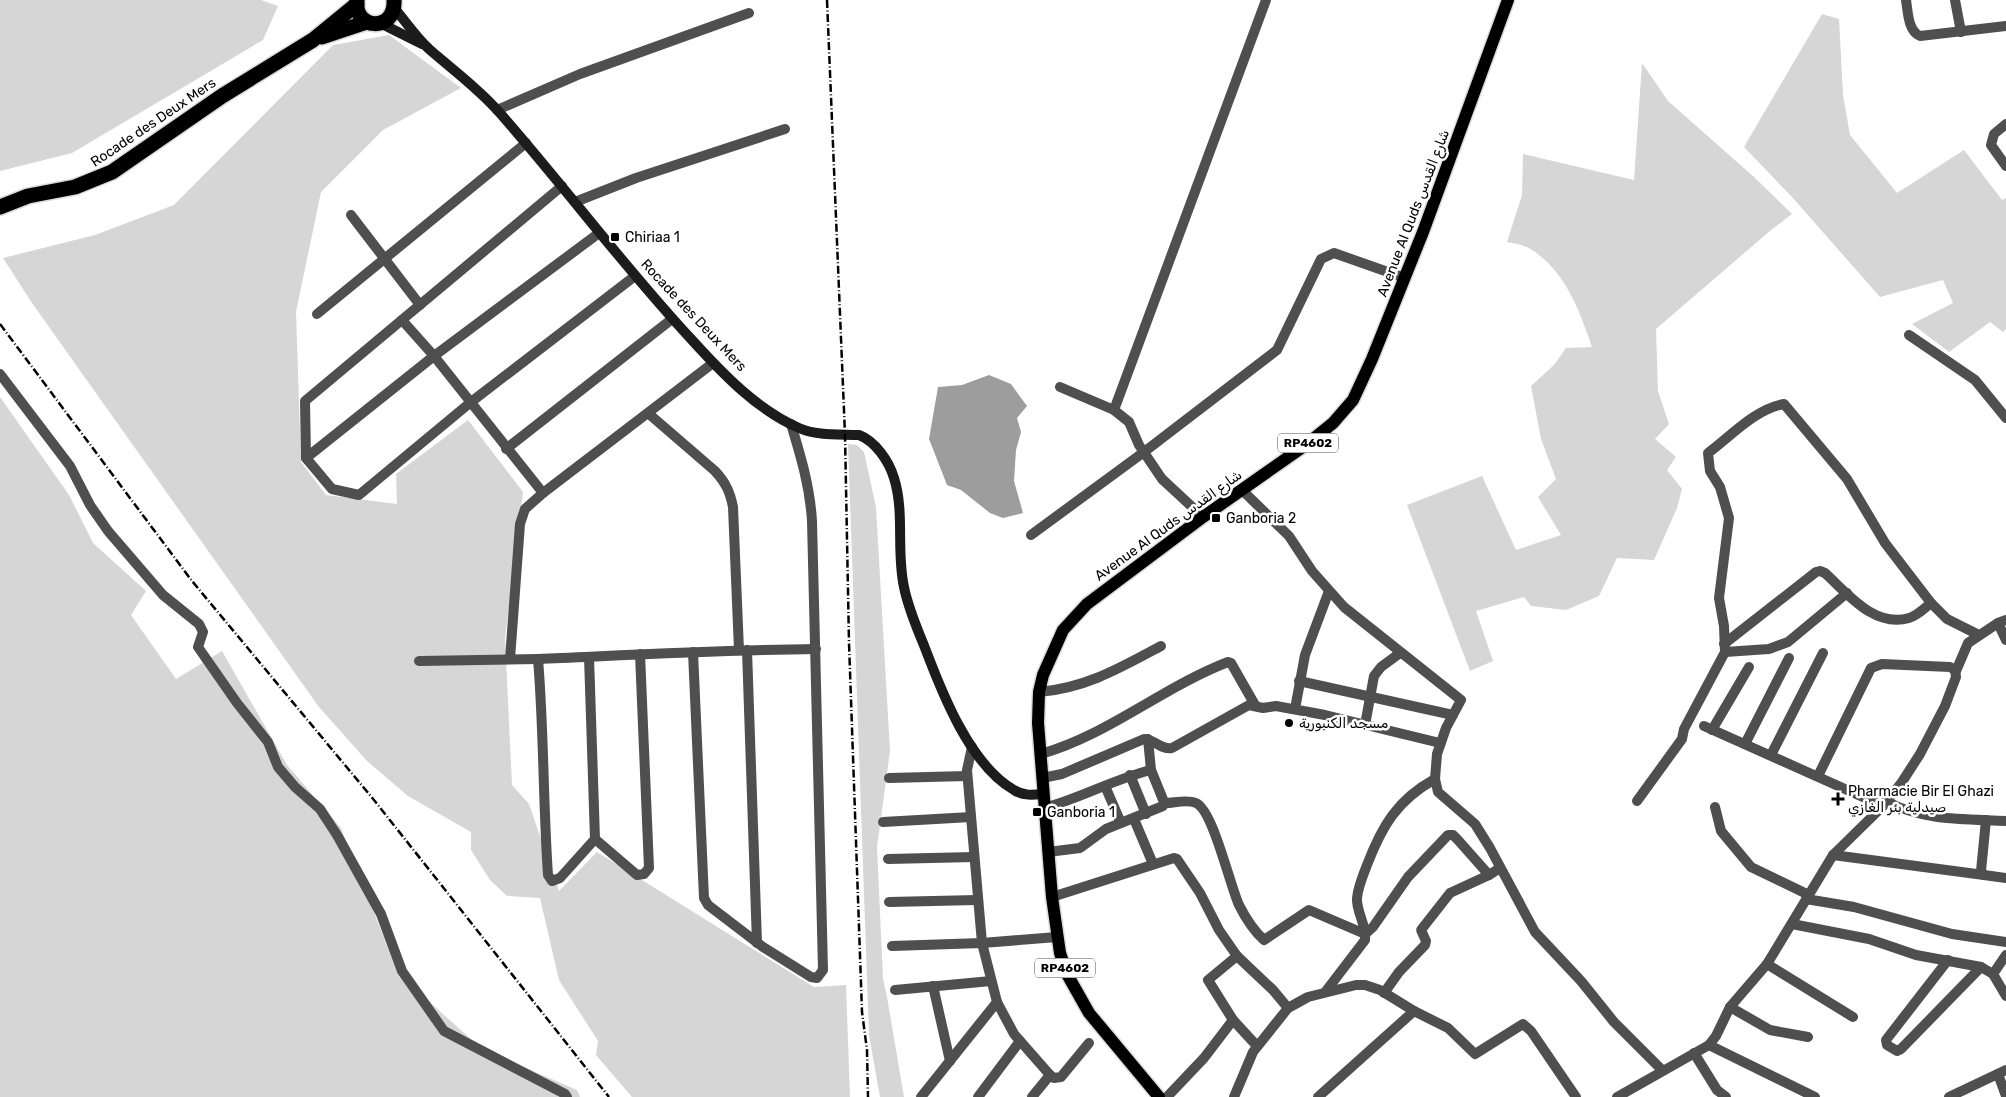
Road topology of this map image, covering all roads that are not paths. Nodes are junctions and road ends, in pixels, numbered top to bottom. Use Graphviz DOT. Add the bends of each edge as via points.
graph roads {
  1 [pos="1266,0"];
  2 [pos="1508,0"];
  3 [pos="1906,0"];
  4 [pos="1955,0"];
  5 [pos="357,2"];
  6 [pos="395,2"];
  7 [pos="749,13"];
  8 [pos="373,22"];
  9 [pos="2006,26"];
  10 [pos="1960,32"];
  11 [pos="314,40"];
  12 [pos="428,47"];
  13 [pos="497,110"];
  14 [pos="2006,124"];
  15 [pos="786,129"];
  16 [pos="526,144"];
  17 [pos="2006,166"];
  18 [pos="562,186"];
  19 [pos="575,202"];
  20 [pos="0,207"];
  21 [pos="352,216"];
  22 [pos="599,233"];
  23 [pos="384,260"];
  24 [pos="635,276"];
  25 [pos="1405,278"];
  26 [pos="420,305"];
  27 [pos="317,314"];
  28 [pos="672,319"];
  29 [pos="402,320"];
  30 [pos="1909,335"];
  31 [pos="434,356"];
  32 [pos="713,363"];
  33 [pos="0,374"];
  34 [pos="1060,387"];
  35 [pos="470,402"];
  36 [pos="1114,410"];
  37 [pos="649,414"];
  38 [pos="2006,418"];
  39 [pos="791,424"];
  40 [pos="506,449"];
  41 [pos="1144,452"];
  42 [pos="306,458"];
  43 [pos="1242,490"];
  44 [pos="543,494"];
  45 [pos="1203,517"];
  46 [pos="1031,535"];
  47 [pos="1329,591"];
  48 [pos="1847,593"];
  49 [pos="1931,603"];
  50 [pos="2002,621"];
  51 [pos="1979,635"];
  52 [pos="2006,640"];
  53 [pos="1161,646"];
  54 [pos="1725,648"];
  55 [pos="816,649"];
  56 [pos="743,650"];
  57 [pos="693,652"];
  58 [pos="1400,653"];
  59 [pos="1823,653"];
  60 [pos="640,654"];
  61 [pos="589,657"];
  62 [pos="1789,658"];
  63 [pos="510,659"];
  64 [pos="538,659"];
  65 [pos="419,662"];
  66 [pos="1749,667"];
  67 [pos="1956,671"];
  68 [pos="1299,681"];
  69 [pos="1039,692"];
  70 [pos="1370,697"];
  71 [pos="1255,705"];
  72 [pos="1295,709"];
  73 [pos="1453,715"];
  74 [pos="1365,725"];
  75 [pos="1148,739"];
  76 [pos="1440,743"];
  77 [pos="1745,744"];
  78 [pos="972,747"];
  79 [pos="1040,754"];
  80 [pos="1771,755"];
  81 [pos="1151,770"];
  82 [pos="1130,775"];
  83 [pos="967,776"];
  84 [pos="1818,776"];
  85 [pos="889,778"];
  86 [pos="1042,778"];
  87 [pos="1435,779"];
  88 [pos="1105,786"];
  89 [pos="1043,794"];
  90 [pos="1637,801"];
  91 [pos="1165,803"];
  92 [pos="1885,804"];
  93 [pos="1715,807"];
  94 [pos="1044,808"];
  95 [pos="1146,814"];
  96 [pos="971,817"];
  97 [pos="1134,819"];
  98 [pos="1986,820"];
  99 [pos="2006,821"];
  100 [pos="883,822"];
  101 [pos="1122,823"];
  102 [pos="595,839"];
  103 [pos="1048,852"];
  104 [pos="1832,855"];
  105 [pos="974,857"];
  106 [pos="888,859"];
  107 [pos="1152,864"];
  108 [pos="1500,868"];
  109 [pos="1489,875"];
  110 [pos="1984,875"];
  111 [pos="2006,878"];
  112 [pos="1052,897"];
  113 [pos="1807,897"];
  114 [pos="977,900"];
  115 [pos="889,902"];
  116 [pos="1792,924"];
  117 [pos="1365,934"];
  118 [pos="1057,937"];
  119 [pos="2006,942"];
  120 [pos="757,943"];
  121 [pos="982,943"];
  122 [pos="892,946"];
  123 [pos="2006,955"];
  124 [pos="1237,956"];
  125 [pos="1948,960"];
  126 [pos="1766,964"];
  127 [pos="1981,967"];
  128 [pos="1993,974"];
  129 [pos="991,981"];
  130 [pos="933,986"];
  131 [pos="895,990"];
  132 [pos="1326,991"];
  133 [pos="1384,993"];
  134 [pos="2006,996"];
  135 [pos="997,1002"];
  136 [pos="1288,1008"];
  137 [pos="1730,1008"];
  138 [pos="1414,1011"];
  139 [pos="1853,1017"];
  140 [pos="1233,1020"];
  141 [pos="1808,1037"];
  142 [pos="1020,1040"];
  143 [pos="1089,1043"];
  144 [pos="1709,1045"];
  145 [pos="1257,1046"];
  146 [pos="1694,1053"];
  147 [pos="950,1061"];
  148 [pos="1662,1070"];
  149 [pos="2002,1072"];
  150 [pos="1050,1075"];
  151 [pos="1962,1094"];
  152 [pos="1623,1096"];
  153 [pos="2006,1096"];
  154 [pos="566,1097"];
  155 [pos="921,1097"];
  156 [pos="978,1097"];
  157 [pos="1032,1097"];
  158 [pos="1159,1097"];
  159 [pos="1167,1097"];
  160 [pos="1234,1097"];
  161 [pos="1318,1097"];
  162 [pos="1576,1097"];
  163 [pos="1726,1097"];
  164 [pos="1815,1097"];
  165 [pos="1950,1097"];
  1 -- 36 [label="street"];
  2 -- 25 [label="main road, Avenue Al Quds شارع القدس / RP4602"];
  3 -- 10 [label="street" via="1916,35"];
  4 -- 10 [label="street"];
  5 -- 8 [label="highway" via="359,14"];
  5 -- 11 [label="highway, Rocade des Deux Mers"];
  6 -- 8 [label="highway" via="389,18"];
  6 -- 12 [label="main road, Rocade des Deux Mers"];
  7 -- 13 [label="street" via="580,74"];
  8 -- 11 [label="highway, Rocade des Deux Mers"];
  8 -- 12 [label="main road, Rocade des Deux Mers"];
  9 -- 10 [label="street"];
  11 -- 20 [label="highway, Rocade des Deux Mers" via="222,96 112,172 75,187 28,196"];
  12 -- 13 [label="main road, Rocade des Deux Mers"];
  13 -- 16 [label="main road, Rocade des Deux Mers"];
  14 -- 17 [label="street" via="1994,134 1991,145"];
  15 -- 19 [label="street" via="636,178"];
  16 -- 18 [label="main road, Rocade des Deux Mers"];
  16 -- 23 [label="street"];
  18 -- 19 [label="main road, Rocade des Deux Mers"];
  18 -- 26 [label="street"];
  19 -- 22 [label="main road, Rocade des Deux Mers"];
  21 -- 23 [label="street"];
  22 -- 24 [label="main road, Rocade des Deux Mers"];
  22 -- 31 [label="street"];
  23 -- 26 [label="street"];
  23 -- 27 [label="street"];
  24 -- 28 [label="main road, Rocade des Deux Mers"];
  24 -- 35 [label="street"];
  25 -- 41 [label="street" via="1334,253 1321,259 1277,350"];
  25 -- 43 [label="main road, Avenue Al Quds شارع القدس / RP4602" via="1353,400 1333,423"];
  26 -- 29 [label="street"];
  28 -- 32 [label="main road, Rocade des Deux Mers"];
  28 -- 40 [label="street"];
  29 -- 31 [label="street"];
  29 -- 42 [label="street" via="305,401"];
  30 -- 38 [label="street" via="1975,380"];
  31 -- 35 [label="street"];
  31 -- 42 [label="street"];
  32 -- 37 [label="street"];
  32 -- 39 [label="main road, Rocade des Deux Mers" via="775,416"];
  33 -- 154 [label="street" via="70,466 108,531 163,594 199,624 203,632 198,647 268,742 278,767 320,809 381,914 402,971 444,1031"];
  34 -- 36 [label="street"];
  35 -- 40 [label="street"];
  35 -- 42 [label="street" via="359,495 332,489"];
  36 -- 41 [label="street" via="1129,422"];
  37 -- 44 [label="street"];
  37 -- 56 [label="street" via="715,471 730,492"];
  39 -- 55 [label="street" via="810,494"];
  39 -- 78 [label="main road, Rocade des Deux Mers" via="818,433 864,437 887,462 897,496 901,571 909,605 942,692"];
  40 -- 44 [label="street"];
  41 -- 45 [label="street" via="1162,480"];
  41 -- 46 [label="street"];
  43 -- 45 [label="main road, Avenue Al Quds شارع القدس / RP4602"];
  43 -- 47 [label="street" via="1289,536"];
  44 -- 63 [label="street" via="526,509 520,524"];
  45 -- 69 [label="main road, Avenue Al Quds شارع القدس / RP4602" via="1078,612 1063,630 1042,675"];
  47 -- 58 [label="street"];
  47 -- 68 [label="street"];
  48 -- 49 [label="street" via="1879,617 1895,620 1911,618"];
  48 -- 54 [label="street" via="1788,642 1770,649"];
  48 -- 54 [label="street" via="1825,573 1816,572"];
  49 -- 51 [label="street" via="1947,619"];
  49 -- 54 [label="street" via="1885,543 1847,479 1784,404 1774,406 1708,453 1710,471 1720,487 1728,518 1719,598"];
  50 -- 51 [label="street"];
  50 -- 52 [label="street"];
  51 -- 67 [label="street" via="1968,643"];
  53 -- 69 [label="street" via="1083,684"];
  54 -- 90 [label="street" via="1682,739"];
  55 -- 56 [label="street"];
  55 -- 120 [label="street" via="823,970 817,978 811,977"];
  56 -- 57 [label="street"];
  56 -- 120 [label="street"];
  57 -- 60 [label="street"];
  57 -- 120 [label="street" via="704,898 708,905"];
  58 -- 70 [label="street" via="1374,676"];
  58 -- 73 [label="street" via="1461,700"];
  59 -- 80 [label="street"];
  60 -- 61 [label="street"];
  60 -- 102 [label="street" via="649,868 644,874 637,875"];
  61 -- 64 [label="street"];
  61 -- 102 [label="street"];
  62 -- 77 [label="street"];
  63 -- 64 [label="street"];
  63 -- 65 [label="street"];
  64 -- 102 [label="street" via="550,879 560,878"];
  66 -- 77 [label="street" via="1708,728"];
  67 -- 84 [label="street" via="1952,667 1882,664 1871,668"];
  67 -- 92 [label="street" via="1934,729"];
  68 -- 70 [label="street"];
  68 -- 72 [label="street"];
  69 -- 79 [label="main road, Avenue Al Quds شارع القدس / RP4602"];
  70 -- 73 [label="street"];
  70 -- 74 [label="street"];
  71 -- 72 [label="street"];
  71 -- 75 [label="street" via="1246,706 1169,749"];
  71 -- 79 [label="street" via="1231,663 1226,662 1083,738"];
  72 -- 74 [label="street"];
  73 -- 76 [label="street"];
  74 -- 76 [label="street"];
  75 -- 81 [label="street"];
  75 -- 86 [label="street" via="1062,774"];
  76 -- 87 [label="street"];
  77 -- 80 [label="street"];
  78 -- 83 [label="street"];
  78 -- 89 [label="main road, Rocade des Deux Mers" via="988,769 1014,791 1028,795"];
  79 -- 86 [label="main road, Avenue Al Quds شارع القدس / RP4602"];
  80 -- 84 [label="street"];
  81 -- 82 [label="street"];
  81 -- 91 [label="street"];
  82 -- 88 [label="street"];
  82 -- 95 [label="street"];
  83 -- 85 [label="street"];
  83 -- 96 [label="street"];
  84 -- 92 [label="street"];
  86 -- 89 [label="main road, Avenue Al Quds شارع القدس / RP4602"];
  87 -- 108 [label="street" via="1440,794 1475,824"];
  87 -- 117 [label="street" via="1392,814 1379,835 1357,898"];
  88 -- 94 [label="street"];
  88 -- 101 [label="street"];
  89 -- 94 [label="main road, Avenue Al Quds شارع القدس / RP4602"];
  91 -- 95 [label="street"];
  91 -- 117 [label="street" via="1191,802 1203,808 1240,907 1262,939 1268,939 1309,910"];
  92 -- 98 [label="street" via="1935,817"];
  92 -- 104 [label="street"];
  93 -- 113 [label="street" via="1721,831 1751,867"];
  94 -- 103 [label="main road, Avenue Al Quds شارع القدس / RP4602"];
  95 -- 97 [label="street"];
  96 -- 100 [label="street"];
  96 -- 105 [label="street"];
  97 -- 101 [label="street"];
  97 -- 107 [label="street"];
  98 -- 99 [label="street"];
  98 -- 110 [label="street" via="1980,868"];
  101 -- 103 [label="street" via="1106,829 1080,848"];
  103 -- 112 [label="main road, Avenue Al Quds شارع القدس / RP4602"];
  104 -- 110 [label="street"];
  104 -- 113 [label="street"];
  105 -- 106 [label="street"];
  105 -- 114 [label="street"];
  107 -- 112 [label="street"];
  107 -- 124 [label="street" via="1178,859 1200,892 1218,930"];
  108 -- 109 [label="street"];
  108 -- 148 [label="street" via="1535,932 1614,1022"];
  109 -- 117 [label="street" via="1458,840 1448,834 1408,877"];
  109 -- 133 [label="street" via="1447,896 1421,930 1425,945"];
  110 -- 111 [label="street"];
  112 -- 118 [label="main road, Avenue Al Quds شارع القدس / RP4602"];
  113 -- 116 [label="street"];
  113 -- 119 [label="street" via="1952,934"];
  114 -- 115 [label="street"];
  114 -- 121 [label="street"];
  116 -- 125 [label="street" via="1869,939 1916,955"];
  116 -- 126 [label="street"];
  117 -- 132 [label="street" via="1361,946"];
  118 -- 121 [label="street"];
  118 -- 158 [label="main road, Avenue Al Quds شارع القدس / RP4602" via="1067,974 1077,994 1110,1040"];
  121 -- 122 [label="street"];
  121 -- 129 [label="street"];
  123 -- 128 [label="street"];
  124 -- 136 [label="street"];
  124 -- 140 [label="street" via="1208,980"];
  125 -- 127 [label="street"];
  125 -- 127 [label="street" via="1886,1040 1887,1045 1897,1051 1901,1049"];
  126 -- 137 [label="street"];
  126 -- 139 [label="street"];
  127 -- 128 [label="street"];
  128 -- 134 [label="street"];
  129 -- 130 [label="street"];
  129 -- 135 [label="street"];
  130 -- 131 [label="street"];
  130 -- 147 [label="street"];
  132 -- 133 [label="street" via="1365,985"];
  132 -- 136 [label="street"];
  133 -- 138 [label="street"];
  135 -- 142 [label="street"];
  135 -- 147 [label="street"];
  136 -- 145 [label="street"];
  137 -- 141 [label="street" via="1767,1029"];
  137 -- 144 [label="street"];
  138 -- 161 [label="street"];
  138 -- 162 [label="street" via="1448,1028 1475,1054 1523,1024"];
  140 -- 145 [label="street"];
  140 -- 159 [label="street" via="1204,1058"];
  142 -- 150 [label="street"];
  142 -- 156 [label="street"];
  143 -- 150 [label="street" via="1061,1077"];
  144 -- 146 [label="street"];
  144 -- 164 [label="street"];
  145 -- 160 [label="street"];
  146 -- 148 [label="street"];
  146 -- 163 [label="street" via="1717,1090"];
  147 -- 155 [label="street"];
  148 -- 152 [label="street"];
  149 -- 151 [label="street"];
  149 -- 153 [label="street"];
  150 -- 157 [label="street"];
  151 -- 165 [label="street"];
}
